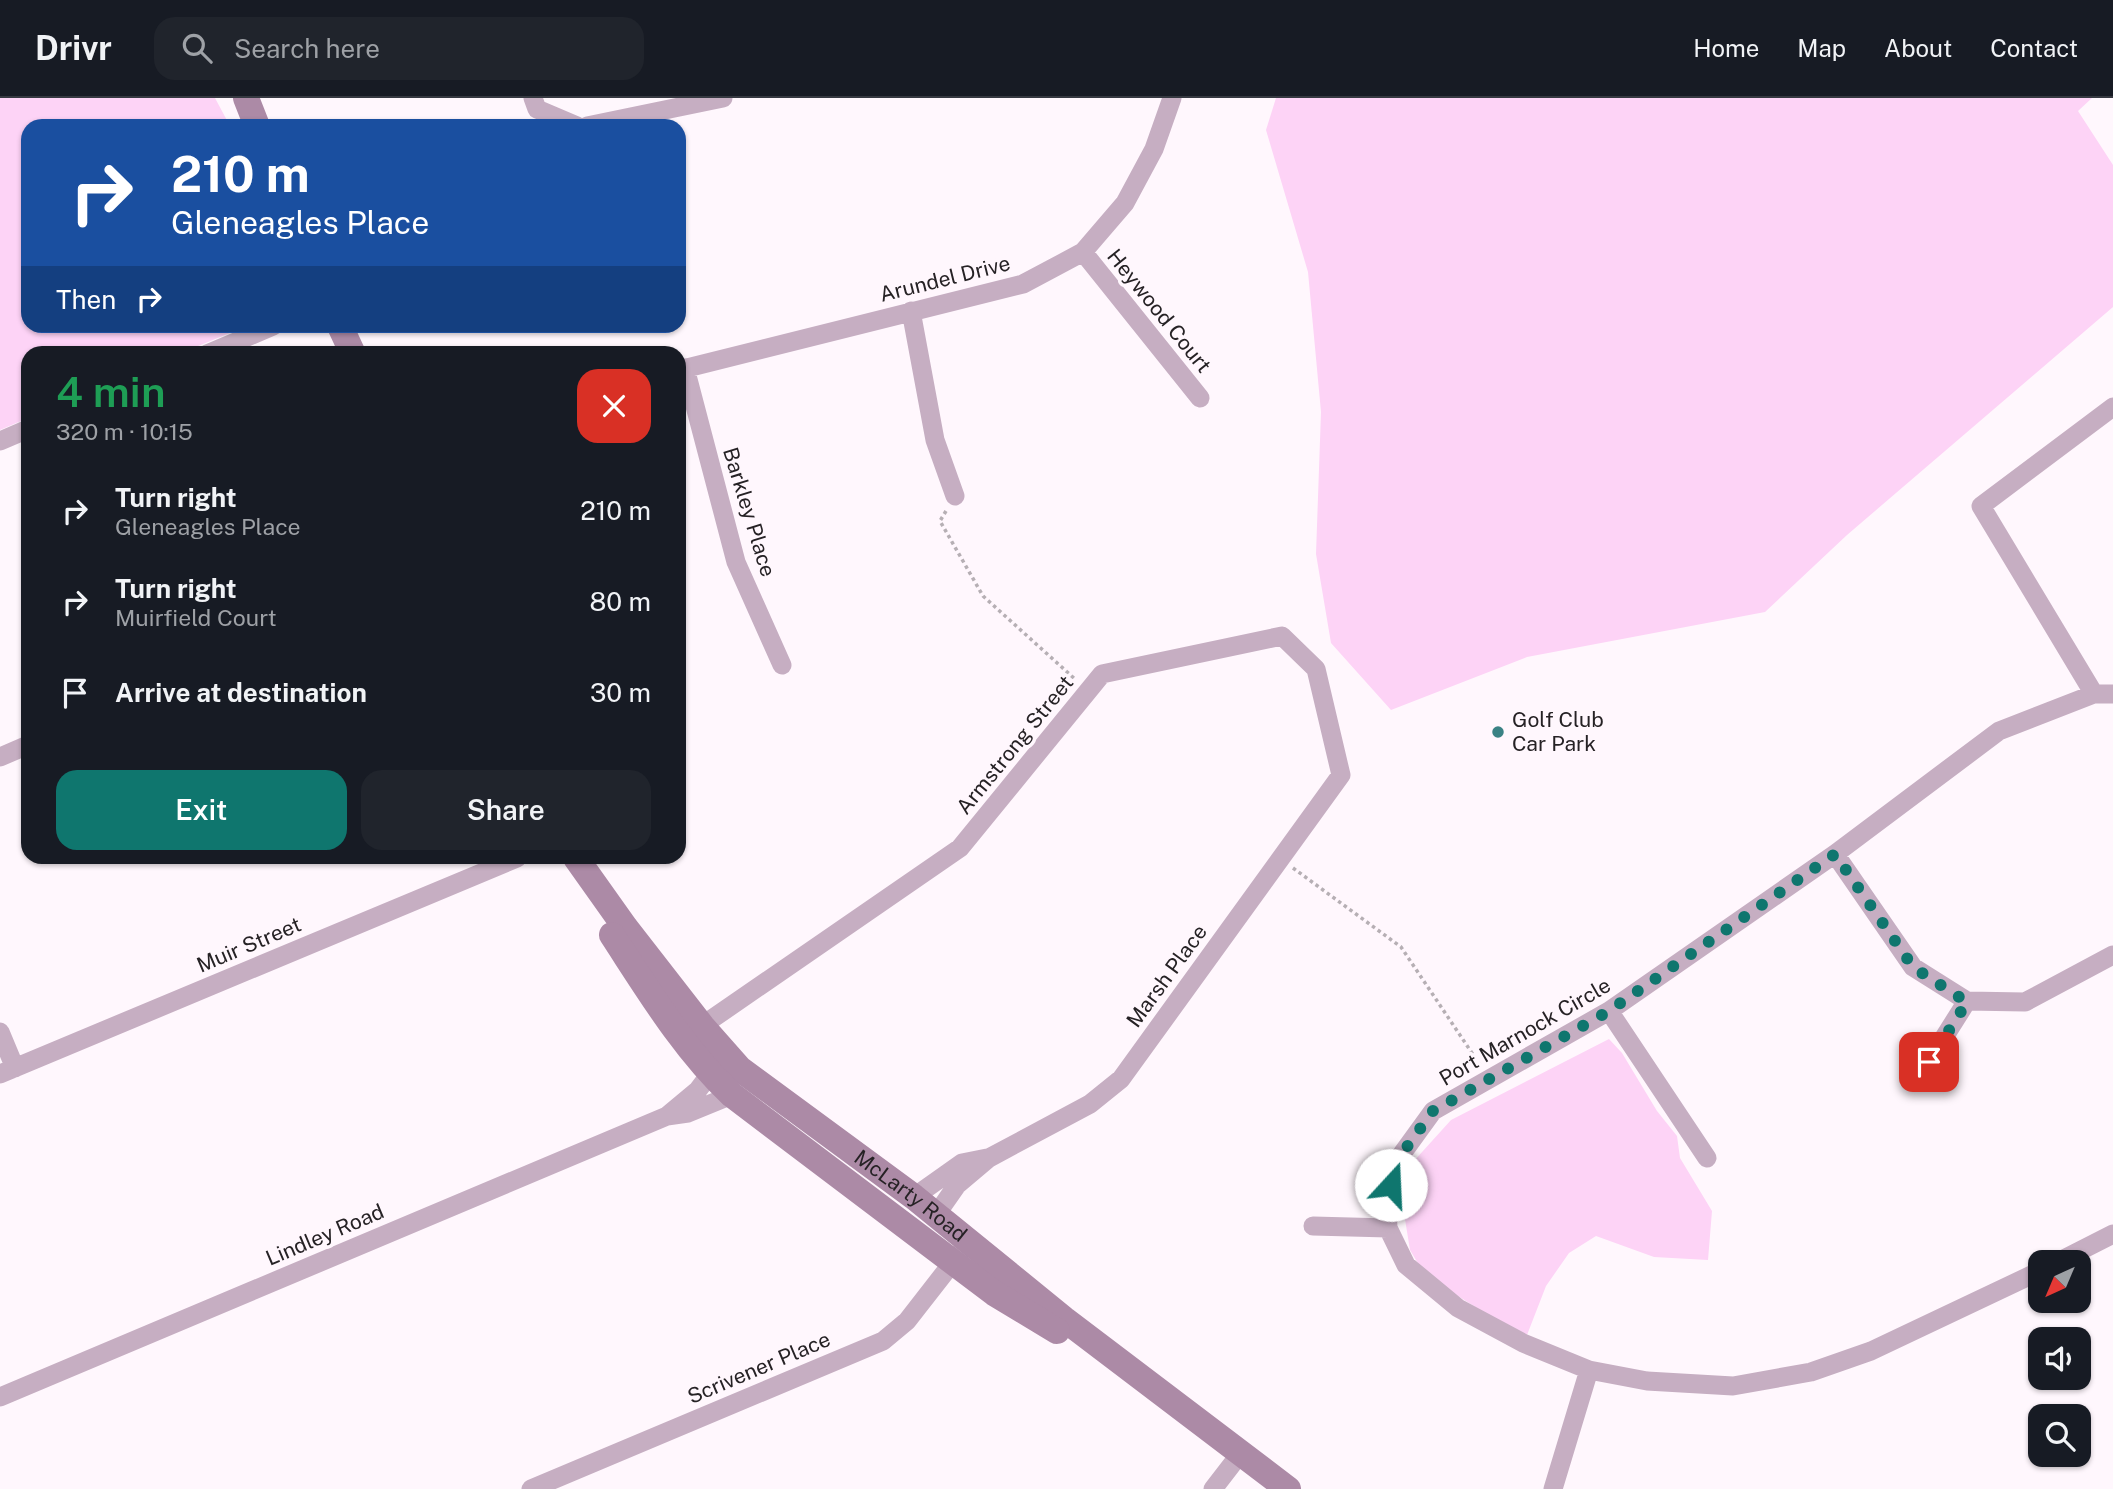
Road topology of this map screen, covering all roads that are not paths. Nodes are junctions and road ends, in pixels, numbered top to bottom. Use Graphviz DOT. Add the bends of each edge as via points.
graph roads {
  1 [pos="246,98"];
  2 [pos="533,98"];
  3 [pos="723,98"];
  4 [pos="1172,98"];
  5 [pos="254,119"];
  6 [pos="561,119"];
  7 [pos="621,119"];
  8 [pos="1083,252"];
  9 [pos="911,311"];
  10 [pos="256,333"];
  11 [pos="226,346"];
  12 [pos="686,368"];
  13 [pos="686,383"];
  14 [pos="1200,398"];
  15 [pos="2113,407"];
  16 [pos="21,432"];
  17 [pos="0,441"];
  18 [pos="955,496"];
  19 [pos="782,665"];
  20 [pos="2103,694"];
  21 [pos="21,749"];
  22 [pos="0,757"];
  23 [pos="1341,775"];
  24 [pos="1835,854"];
  25 [pos="503,864"];
  26 [pos="572,864"];
  27 [pos="580,864"];
  28 [pos="2113,955"];
  29 [pos="1967,1002"];
  30 [pos="1609,1011"];
  31 [pos="0,1032"];
  32 [pos="693,1032"];
  33 [pos="8,1071"];
  34 [pos="726,1081"];
  35 [pos="1916,1082"];
  36 [pos="667,1116"];
  37 [pos="989,1158"];
  38 [pos="1707,1158"];
  39 [pos="924,1206"];
  40 [pos="1313,1226"];
  41 [pos="906,1228"];
  42 [pos="1388,1228"];
  43 [pos="2113,1234"];
  44 [pos="969,1241"];
  45 [pos="2082,1250"];
  46 [pos="953,1263"];
  47 [pos="2028,1277"];
  48 [pos="1589,1370"];
  49 [pos="0,1397"];
  50 [pos="1236,1458"];
  51 [pos="531,1489"];
  52 [pos="1213,1489"];
  53 [pos="1266,1489"];
  54 [pos="1288,1489"];
  55 [pos="1553,1489"];
  1 -- 5 [label="street"];
  2 -- 6 [label="street" via="537,109"];
  3 -- 7 [label="street"];
  4 -- 8 [label="street, Arundel Drive" via="1154,149 1125,203"];
  8 -- 9 [label="street, Arundel Drive" via="1023,284"];
  8 -- 14 [label="street, Heywood Court"];
  9 -- 12 [label="street, Arundel Drive"];
  9 -- 18 [label="street" via="935,440"];
  10 -- 11 [label="street"];
  13 -- 19 [label="street, Barkley Place" via="736,562"];
  15 -- 20 [label="street" via="1981,506"];
  16 -- 17 [label="street"];
  20 -- 24 [label="street, Port Marnock Circle" via="1999,731"];
  21 -- 22 [label="street"];
  23 -- 32 [label="street, Armstrong Street" via="1317,669 1282,636 1102,674 960,848"];
  23 -- 37 [label="street, Marsh Place" via="1121,1079 1090,1104"];
  24 -- 29 [label="street" via="1913,967"];
  24 -- 30 [label="street, Port Marnock Circle"];
  25 -- 33 [label="street, Muir Street"];
  26 -- 32 [label="street, McLarty Road" via="582,890"];
  27 -- 32 [label="street, McLarty Road"];
  28 -- 29 [label="street" via="2025,1002"];
  29 -- 35 [label="street"];
  30 -- 38 [label="street"];
  30 -- 42 [label="street, Port Marnock Circle" via="1433,1111 1396,1162 1387,1207"];
  31 -- 33 [label="street"];
  32 -- 34 [label="street, McLarty Road"];
  34 -- 36 [label="street, Lindley Road" via="698,1090"];
  34 -- 36 [label="street, Lindley Road" via="688,1113"];
  34 -- 39 [label="street, McLarty Road"];
  34 -- 41 [label="street, McLarty Road"];
  36 -- 49 [label="street, Lindley Road"];
  37 -- 39 [label="street, Marsh Place"];
  37 -- 39 [label="street, Marsh Place" via="962,1163"];
  39 -- 41 [label="street"];
  39 -- 44 [label="street, McLarty Road"];
  40 -- 42 [label="street"];
  41 -- 46 [label="street, McLarty Road"];
  42 -- 48 [label="street, Port Marnock Circle" via="1406,1265 1458,1308 1523,1343"];
  43 -- 45 [label="street"];
  44 -- 46 [label="street, Scrivener Place"];
  44 -- 50 [label="street, McLarty Road"];
  46 -- 50 [label="street, McLarty Road" via="1055,1329"];
  46 -- 51 [label="street, Scrivener Place" via="907,1321 883,1341"];
  47 -- 48 [label="street, Port Marnock Circle" via="1871,1351 1811,1372 1734,1386 1647,1381"];
  48 -- 55 [label="street"];
  50 -- 52 [label="street"];
  50 -- 53 [label="street, McLarty Road"];
  50 -- 54 [label="street, McLarty Road"];
}
